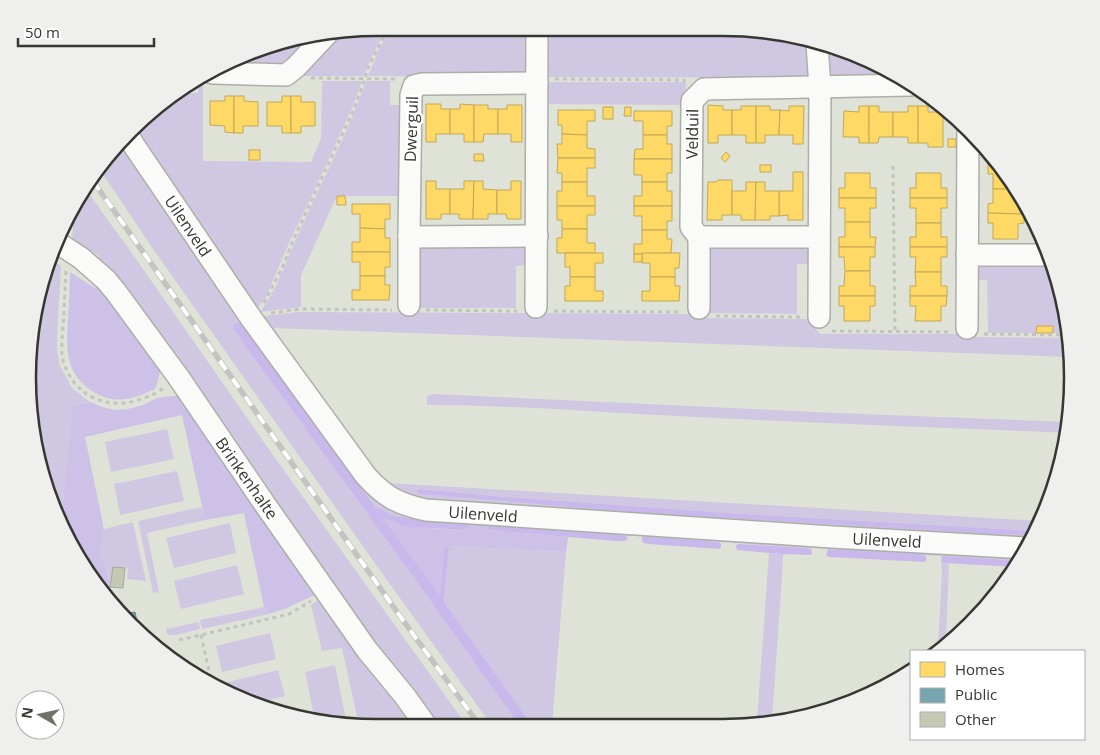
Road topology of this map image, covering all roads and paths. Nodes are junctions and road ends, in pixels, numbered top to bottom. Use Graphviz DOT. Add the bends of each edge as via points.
graph roads {
  1 [pos="384,36"];
  2 [pos="537,36"];
  3 [pos="320,41"];
  4 [pos="817,50"];
  5 [pos="223,73"];
  6 [pos="286,74"];
  7 [pos="365,78"];
  8 [pos="537,81"];
  9 [pos="898,85"];
  10 [pos="414,86"];
  11 [pos="820,87"];
  12 [pos="699,94"];
  13 [pos="968,140"];
  14 [pos="132,141"];
  15 [pos="893,166"];
  16 [pos="537,236"];
  17 [pos="409,237"];
  18 [pos="699,237"];
  19 [pos="819,238"];
  20 [pos="61,249"];
  21 [pos="967,255"];
  22 [pos="1041,255"];
  23 [pos="74,264"];
  24 [pos="409,308"];
  25 [pos="533,310"];
  26 [pos="700,312"];
  27 [pos="254,316"];
  28 [pos="819,317"];
  29 [pos="968,331"];
  30 [pos="895,332"];
  31 [pos="1061,335"];
  32 [pos="178,378"];
  33 [pos="1018,548"];
  34 [pos="309,602"];
  35 [pos="201,636"];
  36 [pos="178,640"];
  37 [pos="210,675"];
  38 [pos="421,719"];
  1 -- 7 [label="path"];
  2 -- 8 [label="street"];
  3 -- 6 [label="street"];
  4 -- 11 [label="street"];
  5 -- 6 [label="street"];
  6 -- 7 [label="path" via="293,78"];
  7 -- 10 [label="path" via="403,79"];
  7 -- 27 [label="path" via="282,266 267,298"];
  8 -- 10 [label="street, Dwerguil"];
  8 -- 12 [label="path" via="684,80"];
  8 -- 16 [label="street"];
  9 -- 11 [label="street, Velduil"];
  10 -- 17 [label="street, Dwerguil" via="410,95"];
  11 -- 12 [label="street, Velduil" via="704,89"];
  11 -- 19 [label="street"];
  12 -- 18 [label="street, Velduil" via="692,101 691,227"];
  13 -- 21 [label="street"];
  14 -- 27 [label="street, Uilenveld"];
  15 -- 30 [label="path"];
  16 -- 17 [label="street"];
  16 -- 25 [label="street"];
  17 -- 24 [label="street, Dwerguil"];
  18 -- 19 [label="street"];
  18 -- 26 [label="street, Velduil"];
  19 -- 28 [label="street"];
  20 -- 23 [label="street, Brinkenhalte, bridge"];
  21 -- 22 [label="street"];
  21 -- 29 [label="street"];
  23 -- 32 [label="street, Brinkenhalte" via="106,280"];
  23 -- 32 [label="path" via="62,348 64,365 77,386 100,401 124,403 159,392"];
  24 -- 25 [label="path"];
  24 -- 27 [label="path" via="301,309"];
  25 -- 26 [label="path"];
  26 -- 28 [label="path"];
  27 -- 33 [label="street, Uilenveld" via="366,476 378,490 409,506 436,511"];
  28 -- 30 [label="path" via="821,331"];
  29 -- 30 [label="path"];
  29 -- 31 [label="path"];
  32 -- 38 [label="street, Brinkenhalte" via="367,650"];
  34 -- 35 [label="path" via="289,614"];
  35 -- 36 [label="path"];
  35 -- 37 [label="path"];
}
